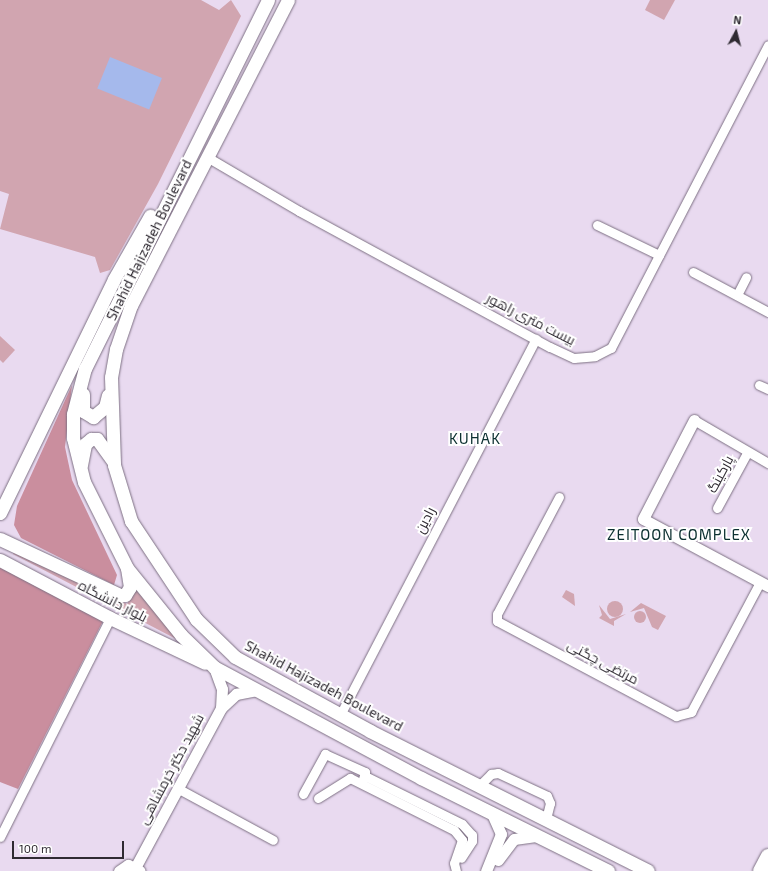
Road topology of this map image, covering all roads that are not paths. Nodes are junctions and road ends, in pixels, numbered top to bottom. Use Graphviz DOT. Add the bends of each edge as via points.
graph roads {
  1 [pos="268,0"];
  2 [pos="288,0"];
  3 [pos="768,45"];
  4 [pos="194,143"];
  5 [pos="207,157"];
  6 [pos="597,225"];
  7 [pos="659,254"];
  8 [pos="693,272"];
  9 [pos="746,277"];
  10 [pos="737,295"];
  11 [pos="768,312"];
  12 [pos="536,339"];
  13 [pos="85,368"];
  14 [pos="111,377"];
  15 [pos="759,385"];
  16 [pos="768,389"];
  17 [pos="694,420"];
  18 [pos="747,453"];
  19 [pos="768,463"];
  20 [pos="114,465"];
  21 [pos="81,470"];
  22 [pos="558,497"];
  23 [pos="717,508"];
  24 [pos="0,513"];
  25 [pos="0,539"];
  26 [pos="36,555"];
  27 [pos="0,560"];
  28 [pos="127,568"];
  29 [pos="27,574"];
  30 [pos="764,584"];
  31 [pos="110,618"];
  32 [pos="214,667"];
  33 [pos="257,690"];
  34 [pos="221,708"];
  35 [pos="340,715"];
  36 [pos="363,780"];
  37 [pos="177,788"];
  38 [pos="485,788"];
  39 [pos="303,794"];
  40 [pos="318,798"];
  41 [pos="487,810"];
  42 [pos="546,819"];
  43 [pos="536,836"];
  44 [pos="0,837"];
  45 [pos="273,840"];
  46 [pos="768,856"];
  47 [pos="138,869"];
  48 [pos="456,870"];
  49 [pos="119,871"];
  50 [pos="486,871"];
  51 [pos="492,871"];
  52 [pos="608,871"];
  53 [pos="648,871"];
  54 [pos="760,871"];
  1 -- 4 [label="main road, Shahid Hajizadeh Boulevard"];
  2 -- 5 [label="main road, Shahid Hajizadeh Boulevard"];
  3 -- 7 [label="street, بیست متری راهور"];
  4 -- 13 [label="main road, Shahid Hajizadeh Boulevard"];
  4 -- 24 [label="main road" via="114,279"];
  5 -- 12 [label="street, بیست متری راهور" via="299,211"];
  5 -- 14 [label="main road, Shahid Hajizadeh Boulevard" via="131,305 116,349"];
  6 -- 7 [label="street"];
  7 -- 12 [label="street, بیست متری راهور" via="611,348 595,356 574,358"];
  8 -- 10 [label="street"];
  9 -- 10 [label="street"];
  10 -- 11 [label="street"];
  12 -- 35 [label="street, رادین"];
  13 -- 14 [label="main road" via="83,411 87,417 100,414 105,407"];
  13 -- 21 [label="main road, Shahid Hajizadeh Boulevard" via="73,414 73,438"];
  14 -- 20 [label="main road, Shahid Hajizadeh Boulevard"];
  15 -- 16 [label="street"];
  17 -- 18 [label="street"];
  17 -- 30 [label="street" via="644,519"];
  18 -- 19 [label="street"];
  18 -- 23 [label="street, پارکینگ"];
  20 -- 21 [label="main road" via="105,447 97,439 90,439 82,454"];
  20 -- 35 [label="main road, Shahid Hajizadeh Boulevard" via="131,521 163,572 210,634 234,657"];
  21 -- 28 [label="main road, Shahid Hajizadeh Boulevard" via="98,515"];
  22 -- 30 [label="street, مرتضی چگنی" via="497,614 497,621 676,716 690,712"];
  25 -- 26 [label="main road, بلوار دانشگاه"];
  26 -- 28 [label="main road, بلوار دانشگاه" via="120,595 124,595 130,587"];
  26 -- 29 [label="main road"];
  27 -- 29 [label="main road, بلوار دانشگاه"];
  28 -- 32 [label="main road, Shahid Hajizadeh Boulevard" via="181,635"];
  29 -- 31 [label="main road, بلوار دانشگاه"];
  31 -- 32 [label="main road, بلوار دانشگاه"];
  31 -- 44 [label="street"];
  32 -- 33 [label="main road, Shahid Hajizadeh Boulevard"];
  32 -- 34 [label="street, شهید دکتر خرمشاهی" via="222,689"];
  33 -- 34 [label="street, شهید دکتر خرمشاهی" via="236,694"];
  33 -- 41 [label="main road, Shahid Hajizadeh Boulevard"];
  34 -- 37 [label="street, شهید دکتر خرمشاهی"];
  35 -- 38 [label="main road, Shahid Hajizadeh Boulevard"];
  36 -- 39 [label="street" via="365,772 326,754"];
  36 -- 40 [label="street" via="347,778 336,790"];
  36 -- 48 [label="street" via="465,827 472,841"];
  37 -- 45 [label="street"];
  37 -- 47 [label="street, شهید دکتر خرمشاهی"];
  38 -- 41 [label="main road" via="492,802"];
  38 -- 42 [label="main road, Shahid Hajizadeh Boulevard"];
  38 -- 42 [label="street" via="491,774 498,772 547,796 550,804"];
  41 -- 43 [label="main road, Shahid Hajizadeh Boulevard"];
  41 -- 50 [label="street" via="501,834"];
  42 -- 53 [label="main road, Shahid Hajizadeh Boulevard"];
  43 -- 51 [label="street" via="514,839"];
  43 -- 52 [label="main road, Shahid Hajizadeh Boulevard"];
  46 -- 54 [label="main road"];
  47 -- 49 [label="street" via="124,866"];
}
